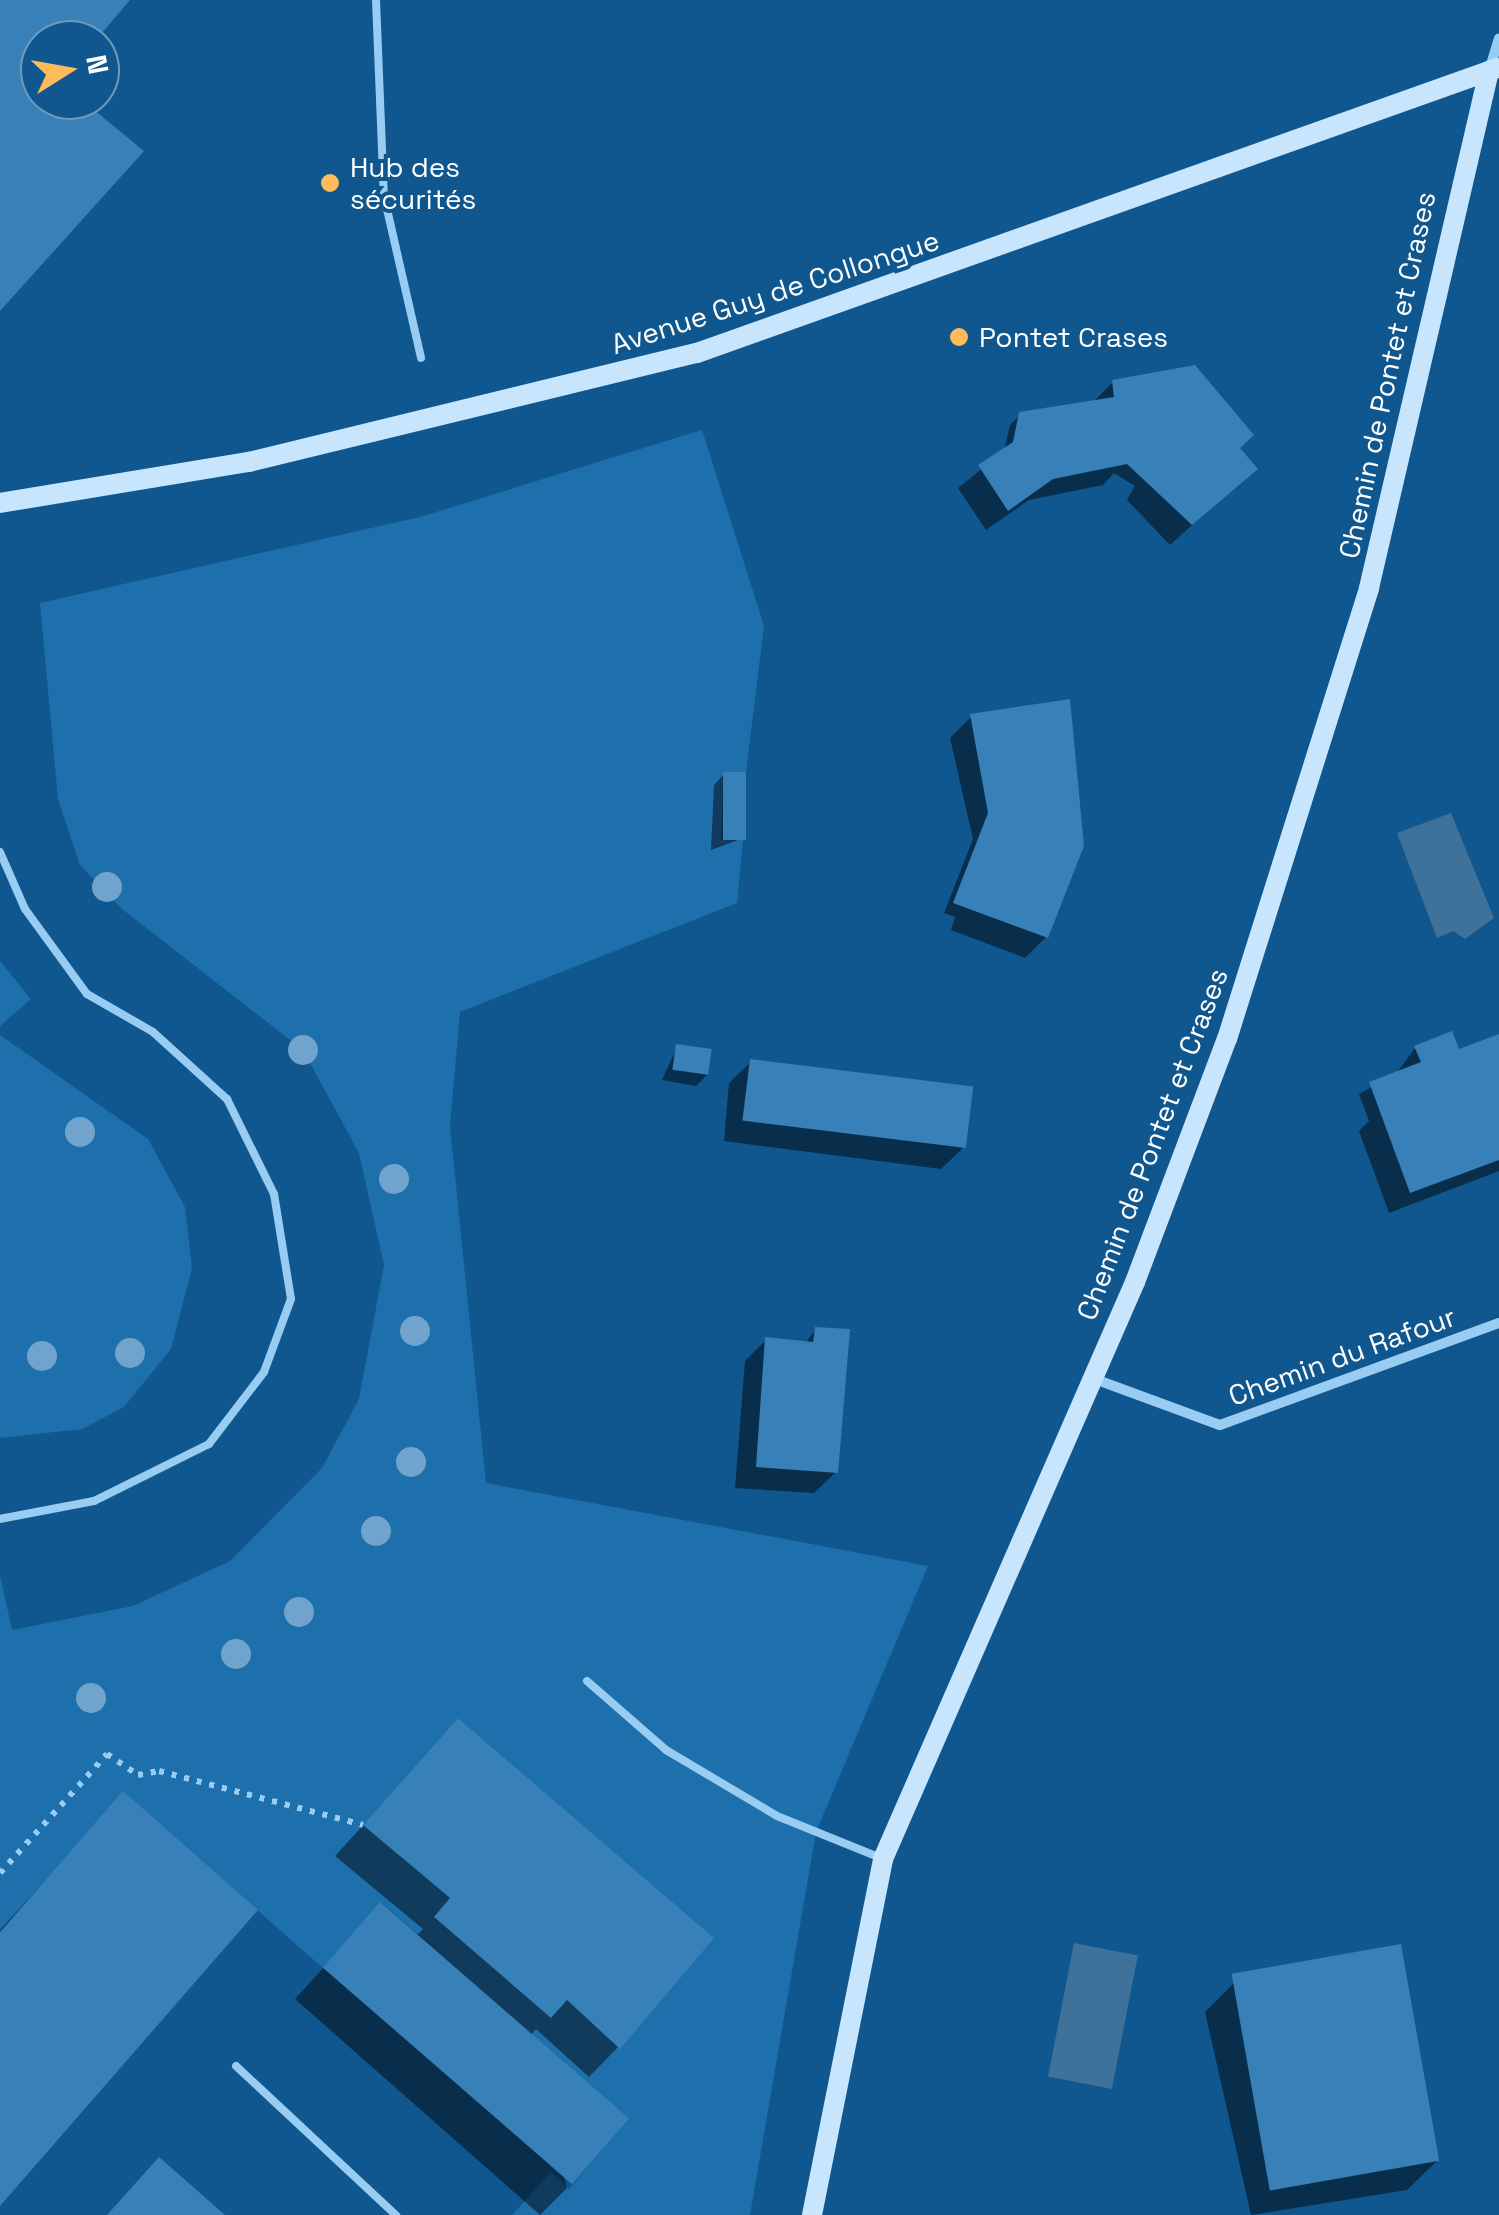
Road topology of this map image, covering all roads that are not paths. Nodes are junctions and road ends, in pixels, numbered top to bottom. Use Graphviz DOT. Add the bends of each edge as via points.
graph roads {
  1 [pos="376,0"];
  2 [pos="1499,38"];
  3 [pos="1496,68"];
  4 [pos="421,358"];
  5 [pos="0,503"];
  6 [pos="0,852"];
  7 [pos="1499,1323"];
  8 [pos="1089,1376"];
  9 [pos="0,1519"];
  10 [pos="588,1681"];
  11 [pos="882,1859"];
  12 [pos="236,2066"];
  13 [pos="396,2215"];
  14 [pos="812,2215"];
  1 -- 4 [label="lane" via="384,196"];
  2 -- 3 [label="street"];
  3 -- 5 [label="main road, Avenue Guy de Collongue" via="697,353 249,462"];
  3 -- 8 [label="main road, Chemin de Pontet et Crases" via="1369,588 1227,1039"];
  6 -- 9 [label="lane" via="24,909 86,994 153,1032 227,1099 274,1194 291,1298 264,1372 209,1444 94,1501"];
  7 -- 8 [label="street, Chemin du Rafour" via="1220,1424"];
  8 -- 11 [label="main road, Chemin de Pontet et Crases"];
  10 -- 11 [label="lane" via="666,1750 777,1816"];
  11 -- 14 [label="main road, Chemin de Pontet et Crases"];
  12 -- 13 [label="lane"];
}
